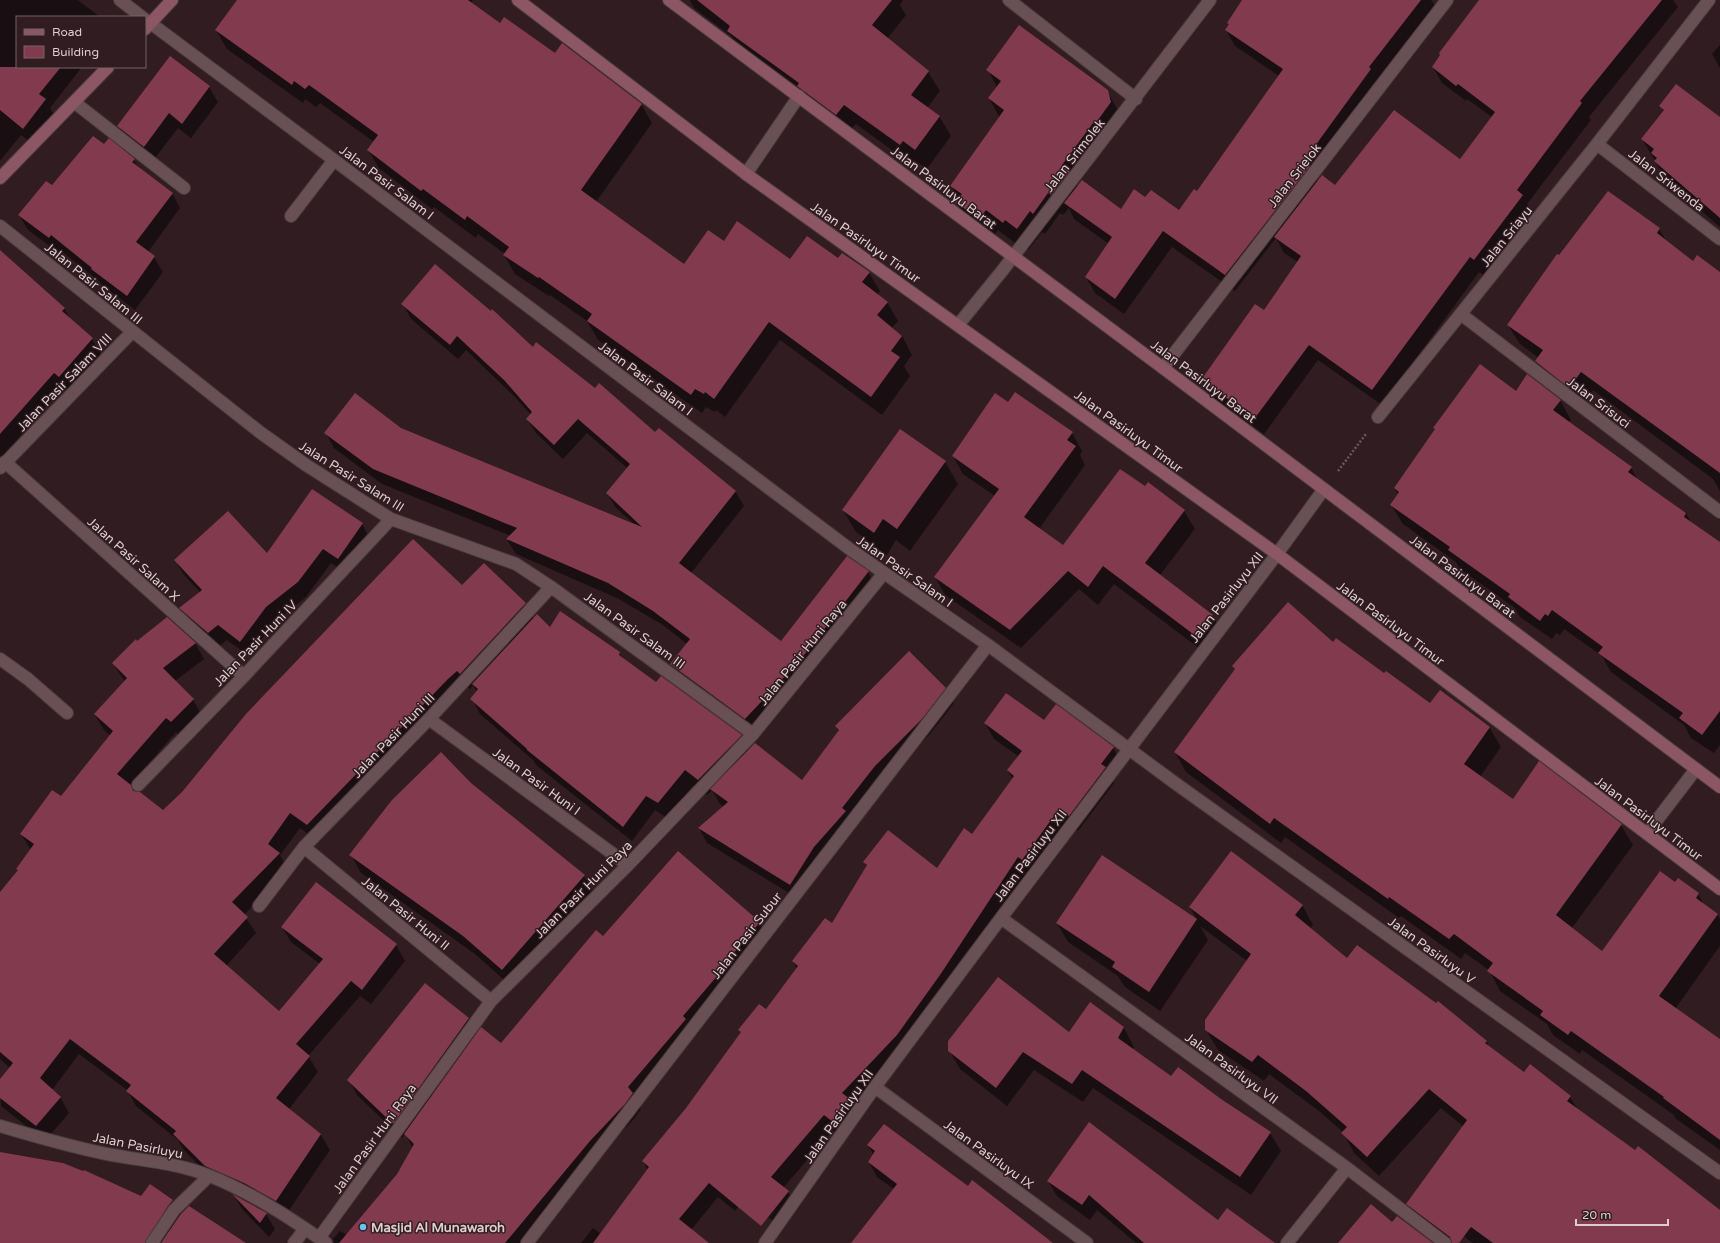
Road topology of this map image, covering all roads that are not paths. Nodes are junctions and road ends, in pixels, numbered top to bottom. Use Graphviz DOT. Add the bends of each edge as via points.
graph roads {
  1 [pos="120,0"];
  2 [pos="172,0"];
  3 [pos="518,0"];
  4 [pos="669,0"];
  5 [pos="1009,0"];
  6 [pos="1210,0"];
  7 [pos="1447,0"];
  8 [pos="1709,0"];
  9 [pos="139,16"];
  10 [pos="146,22"];
  11 [pos="107,68"];
  12 [pos="799,96"];
  13 [pos="1136,99"];
  14 [pos="74,102"];
  15 [pos="1597,144"];
  16 [pos="334,160"];
  17 [pos="746,174"];
  18 [pos="0,178"];
  19 [pos="184,188"];
  20 [pos="290,216"];
  21 [pos="0,226"];
  22 [pos="1720,239"];
  23 [pos="1014,257"];
  24 [pos="1462,315"];
  25 [pos="958,325"];
  26 [pos="132,332"];
  27 [pos="1163,368"];
  28 [pos="1378,417"];
  29 [pos="3,465"];
  30 [pos="1324,489"];
  31 [pos="1720,512"];
  32 [pos="391,519"];
  33 [pos="1277,554"];
  34 [pos="884,573"];
  35 [pos="551,587"];
  36 [pos="988,645"];
  37 [pos="0,659"];
  38 [pos="244,676"];
  39 [pos="67,713"];
  40 [pos="429,719"];
  41 [pos="753,734"];
  42 [pos="1128,749"];
  43 [pos="1696,769"];
  44 [pos="138,785"];
  45 [pos="1720,787"];
  46 [pos="1647,833"];
  47 [pos="304,847"];
  48 [pos="628,865"];
  49 [pos="1720,889"];
  50 [pos="259,906"];
  51 [pos="1001,918"];
  52 [pos="491,1001"];
  53 [pos="875,1087"];
  54 [pos="0,1126"];
  55 [pos="1346,1168"];
  56 [pos="1720,1173"];
  57 [pos="209,1176"];
  58 [pos="305,1229"];
  59 [pos="322,1241"];
  60 [pos="769,1242"];
  61 [pos="152,1243"];
  62 [pos="294,1243"];
  63 [pos="527,1243"];
  64 [pos="1087,1243"];
  65 [pos="1287,1243"];
  66 [pos="1445,1243"];
  1 -- 9 [label="street, Jalan Pasir Salam I"];
  2 -- 10 [label="street"];
  3 -- 17 [label="street, Jalan Pasirluyu Timur"];
  4 -- 12 [label="street, Jalan Pasirluyu Barat"];
  5 -- 13 [label="street"];
  6 -- 13 [label="street, Jalan Srimolek"];
  7 -- 27 [label="street, Jalan Srielok"];
  8 -- 15 [label="street, Jalan Sriayu"];
  10 -- 16 [label="street, Jalan Pasir Salam I"];
  11 -- 14 [label="street"];
  12 -- 17 [label="street"];
  12 -- 23 [label="street, Jalan Pasirluyu Barat"];
  13 -- 23 [label="street, Jalan Srimolek"];
  14 -- 18 [label="street"];
  14 -- 19 [label="street"];
  15 -- 22 [label="street, Jalan Sriwenda"];
  15 -- 24 [label="street, Jalan Sriayu"];
  16 -- 20 [label="street"];
  16 -- 34 [label="street, Jalan Pasir Salam I" via="831,536"];
  17 -- 25 [label="street, Jalan Pasirluyu Timur"];
  21 -- 26 [label="street, Jalan Pasir Salam III"];
  23 -- 25 [label="street, Jalan Srimolek"];
  23 -- 27 [label="street, Jalan Pasirluyu Barat"];
  24 -- 28 [label="street, Jalan Sriayu"];
  24 -- 31 [label="street, Jalan Srisuci"];
  25 -- 33 [label="street, Jalan Pasirluyu Timur"];
  26 -- 29 [label="street, Jalan Pasir Salam VIII"];
  26 -- 32 [label="street, Jalan Pasir Salam III" via="261,433"];
  27 -- 30 [label="street, Jalan Pasirluyu Barat"];
  29 -- 38 [label="street, Jalan Pasir Salam X"];
  30 -- 33 [label="street, Jalan Pasirluyu XII"];
  30 -- 43 [label="street, Jalan Pasirluyu Barat"];
  32 -- 35 [label="street, Jalan Pasir Salam III" via="516,564"];
  32 -- 38 [label="street, Jalan Pasir Huni IV"];
  33 -- 42 [label="street, Jalan Pasirluyu XII"];
  33 -- 46 [label="street, Jalan Pasirluyu Timur"];
  34 -- 36 [label="street, Jalan Pasir Salam I"];
  34 -- 41 [label="street, Jalan Pasir Huni Raya"];
  35 -- 40 [label="street, Jalan Pasir Huni III"];
  35 -- 41 [label="street, Jalan Pasir Salam III"];
  36 -- 42 [label="street, Jalan Pasir Salam I"];
  36 -- 63 [label="street, Jalan Pasir Subur"];
  37 -- 39 [label="street"];
  38 -- 44 [label="street, Jalan Pasir Huni IV"];
  40 -- 47 [label="street, Jalan Pasir Huni III"];
  40 -- 48 [label="street, Jalan Pasir Huni I"];
  41 -- 48 [label="street, Jalan Pasir Huni Raya"];
  42 -- 51 [label="street, Jalan Pasirluyu XII"];
  42 -- 56 [label="street, Jalan Pasirluyu V"];
  43 -- 45 [label="street, Jalan Pasirluyu Barat"];
  43 -- 46 [label="street"];
  46 -- 49 [label="street, Jalan Pasirluyu Timur"];
  47 -- 50 [label="street, Jalan Pasir Huni III"];
  47 -- 52 [label="street, Jalan Pasir Huni II"];
  48 -- 52 [label="street, Jalan Pasir Huni Raya"];
  51 -- 53 [label="street, Jalan Pasirluyu XII"];
  51 -- 55 [label="street, Jalan Pasirluyu VII"];
  52 -- 59 [label="street, Jalan Pasir Huni Raya"];
  53 -- 60 [label="street, Jalan Pasirluyu XII"];
  53 -- 64 [label="street, Jalan Pasirluyu IX"];
  54 -- 57 [label="street, Jalan Pasirluyu" via="53,1142 112,1155 161,1162"];
  55 -- 65 [label="street"];
  55 -- 66 [label="street, Jalan Pasirluyu VII"];
  57 -- 58 [label="street, Jalan Pasirluyu" via="267,1203"];
  57 -- 61 [label="street" via="174,1210"];
  58 -- 59 [label="street, Jalan Pasirluyu"];
  58 -- 62 [label="street"];
}
